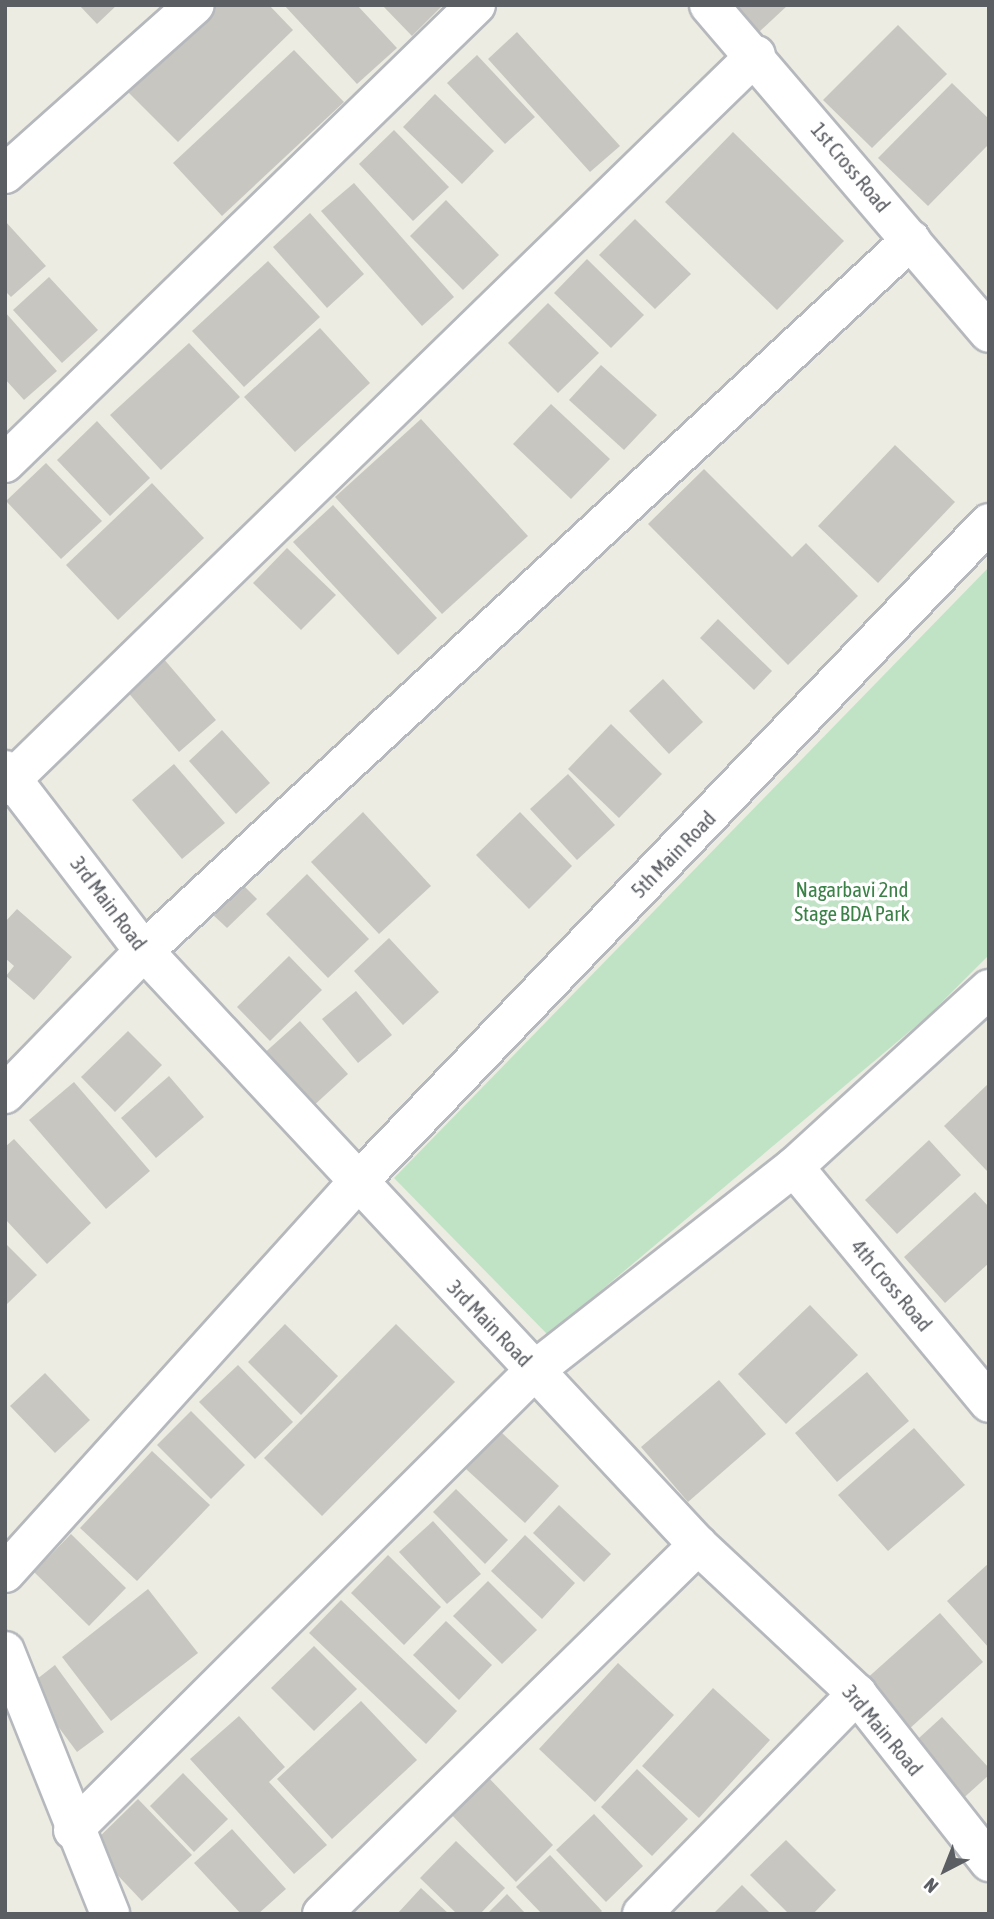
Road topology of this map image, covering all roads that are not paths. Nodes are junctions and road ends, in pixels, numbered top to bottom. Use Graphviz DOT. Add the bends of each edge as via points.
graph roads {
  1 [pos="195,5"];
  2 [pos="476,5"];
  3 [pos="709,5"];
  4 [pos="756,55"];
  5 [pos="5,174"];
  6 [pos="912,240"];
  7 [pos="989,333"];
  8 [pos="5,463"];
  9 [pos="989,523"];
  10 [pos="8,778"];
  11 [pos="144,951"];
  12 [pos="989,989"];
  13 [pos="5,1094"];
  14 [pos="794,1167"];
  15 [pos="356,1184"];
  16 [pos="535,1370"];
  17 [pos="989,1402"];
  18 [pos="698,1545"];
  19 [pos="5,1573"];
  20 [pos="5,1651"];
  21 [pos="857,1695"];
  22 [pos="73,1830"];
  23 [pos="989,1862"];
  24 [pos="110,1914"];
  25 [pos="322,1914"];
  26 [pos="642,1914"];
  1 -- 5 [label="street"];
  2 -- 8 [label="street"];
  3 -- 4 [label="street, 1st Cross Road"];
  4 -- 6 [label="street, 1st Cross Road"];
  4 -- 10 [label="street"];
  6 -- 7 [label="street, 1st Cross Road"];
  6 -- 11 [label="street"];
  9 -- 15 [label="street, 5th Main Road"];
  10 -- 11 [label="street, 3rd Main Road"];
  11 -- 13 [label="street"];
  11 -- 15 [label="street, 3rd Main Road"];
  12 -- 14 [label="street"];
  14 -- 16 [label="street"];
  14 -- 17 [label="street, 4th Cross Road"];
  15 -- 16 [label="street, 3rd Main Road"];
  15 -- 19 [label="street, 5th Main Road"];
  16 -- 18 [label="street, 3rd Main Road"];
  16 -- 22 [label="street"];
  18 -- 21 [label="street, 3rd Main Road"];
  18 -- 25 [label="street"];
  20 -- 22 [label="street"];
  21 -- 23 [label="street, 3rd Main Road"];
  21 -- 26 [label="street"];
  22 -- 24 [label="street"];
}
